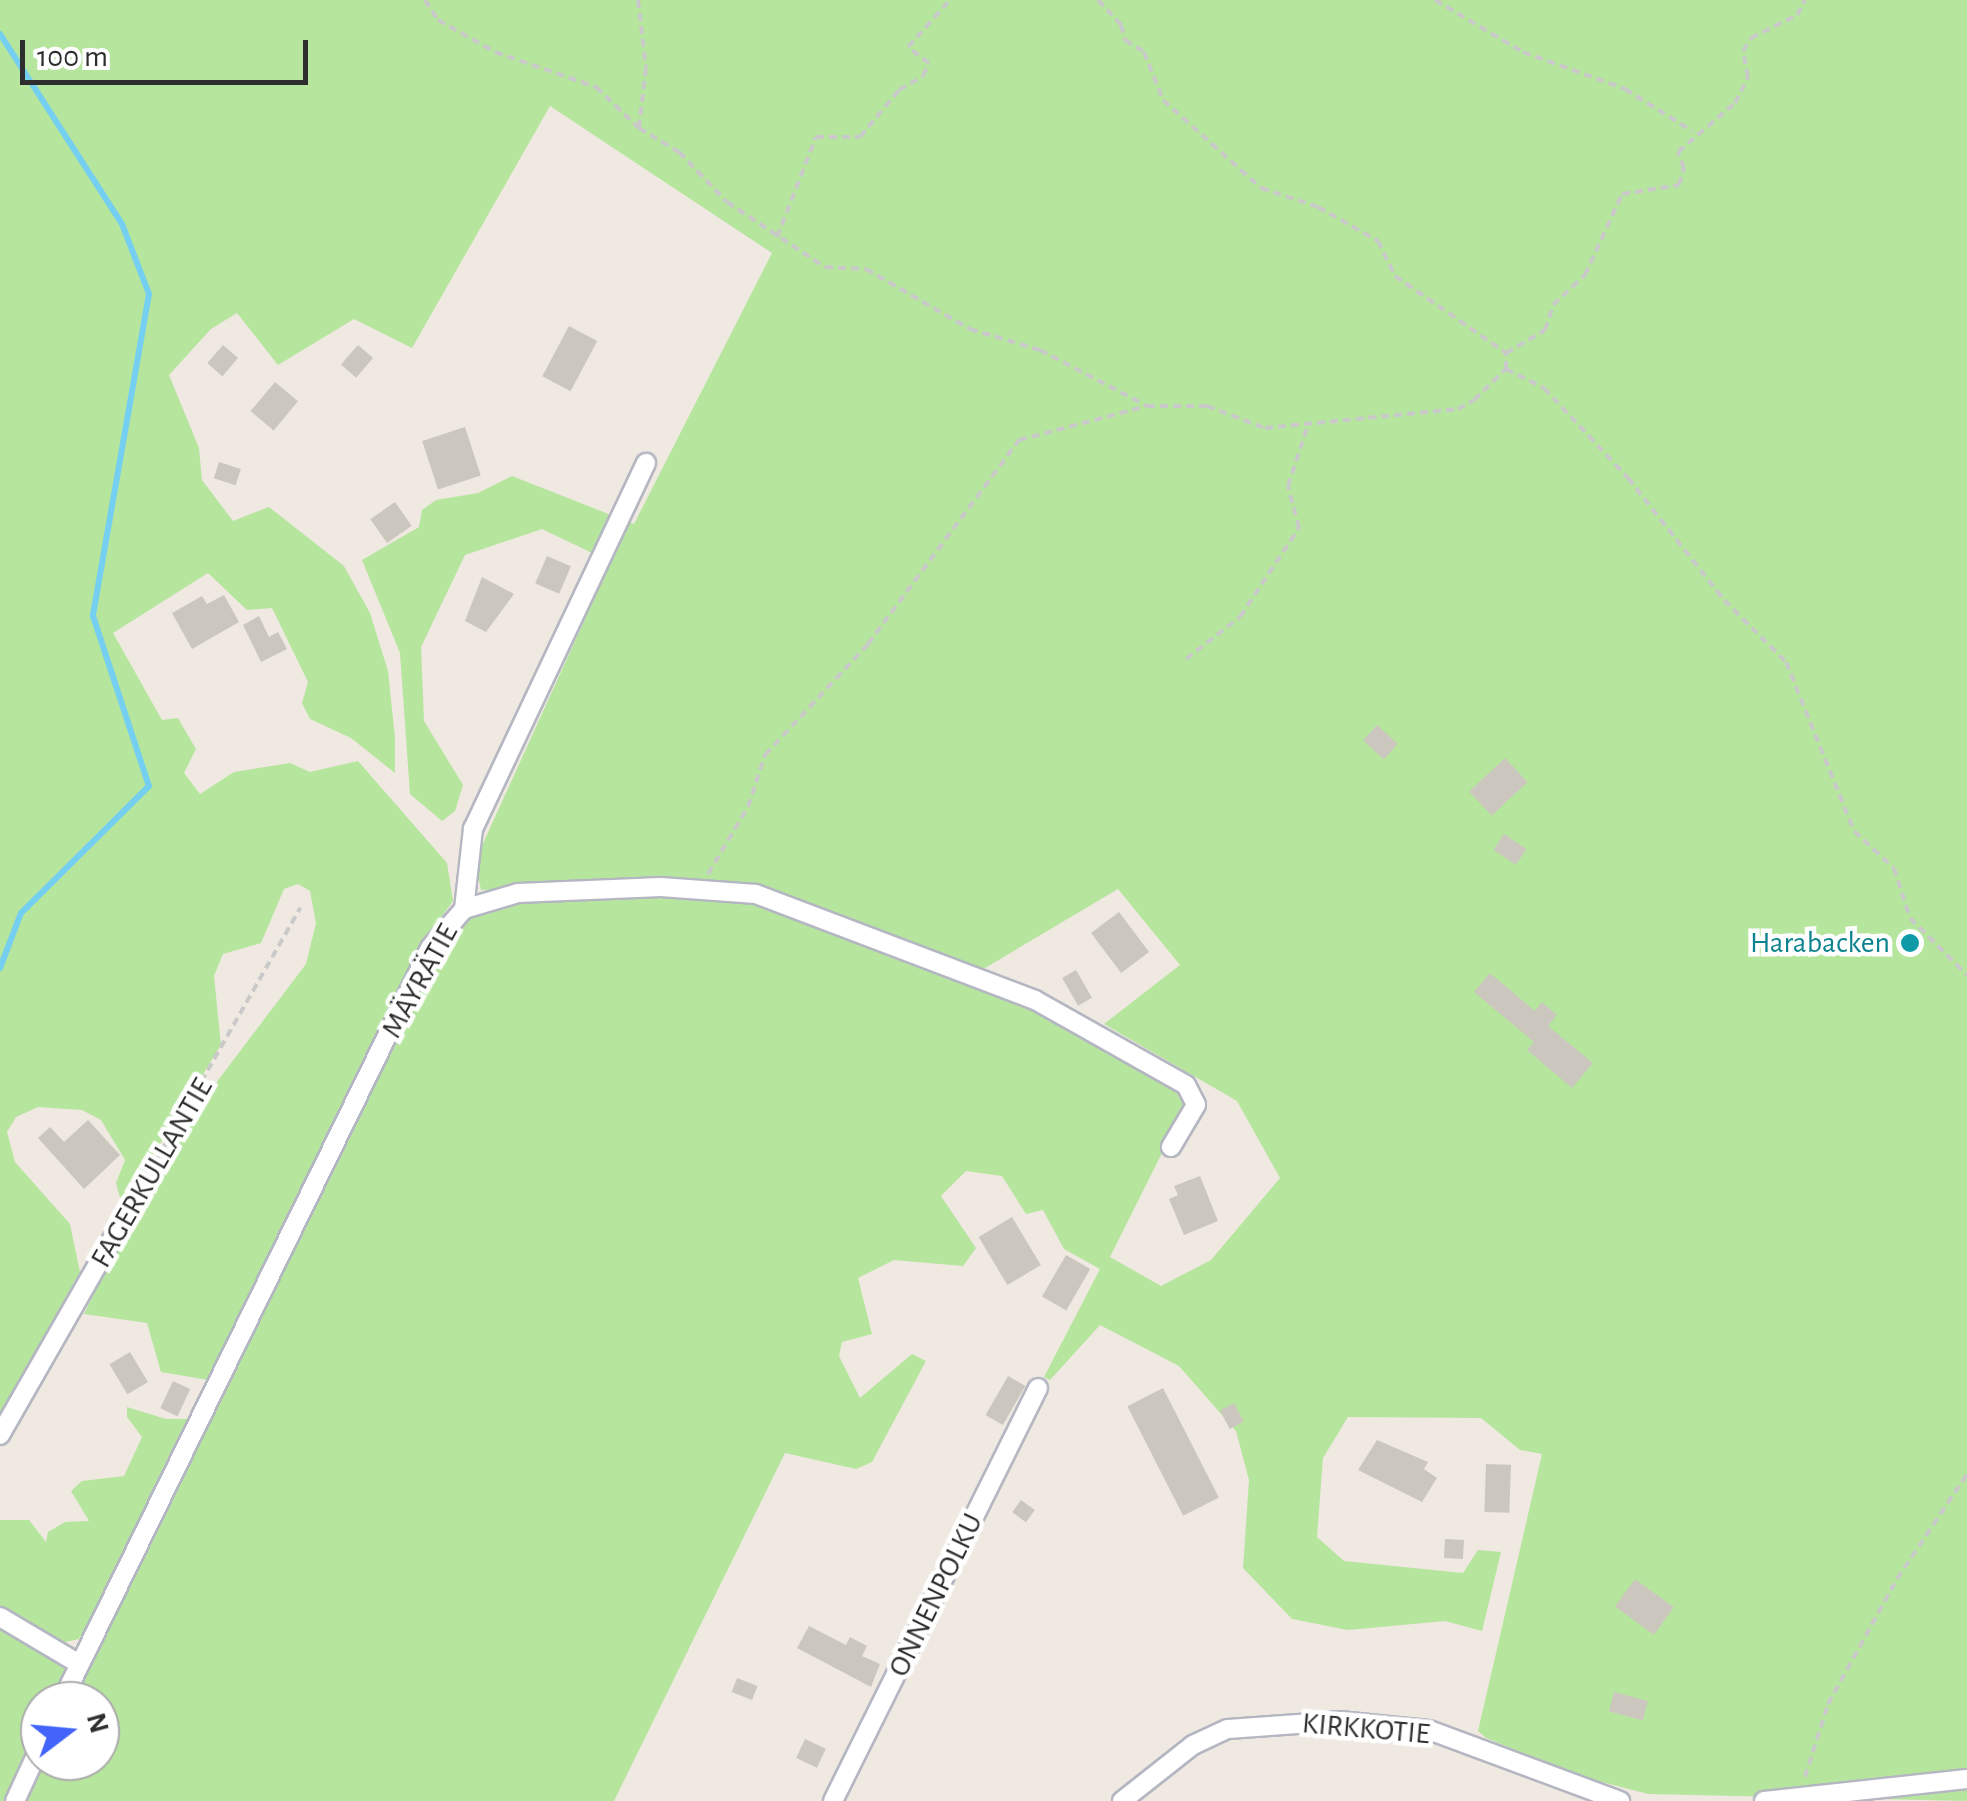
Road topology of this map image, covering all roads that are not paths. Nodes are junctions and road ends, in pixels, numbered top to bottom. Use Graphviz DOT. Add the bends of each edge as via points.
graph roads {
  1 [pos="646,463"];
  2 [pos="464,909"];
  3 [pos="1171,1147"];
  4 [pos="115,1234"];
  5 [pos="1038,1388"];
  6 [pos="0,1435"];
  7 [pos="0,1617"];
  8 [pos="79,1664"];
  9 [pos="71,1681"];
  10 [pos="1967,1779"];
  11 [pos="833,1801"];
  12 [pos="1122,1801"];
  13 [pos="1620,1801"];
  14 [pos="1764,1801"];
  1 -- 2 [label="street" via="473,828"];
  2 -- 3 [label="street, MÄYRÄTIE" via="518,893 700,887 756,894 1035,1000 1196,1096"];
  2 -- 8 [label="street, MÄYRÄTIE" via="430,948"];
  4 -- 6 [label="street, FAGERKULLANTIE"];
  5 -- 11 [label="street, ONNENPOLKU"];
  7 -- 8 [label="street"];
  8 -- 9 [label="street, MÄYRÄTIE"];
  10 -- 14 [label="street"];
  12 -- 13 [label="street, KIRKKOTIE" via="1193,1745 1228,1729 1340,1721 1429,1730"];
}
